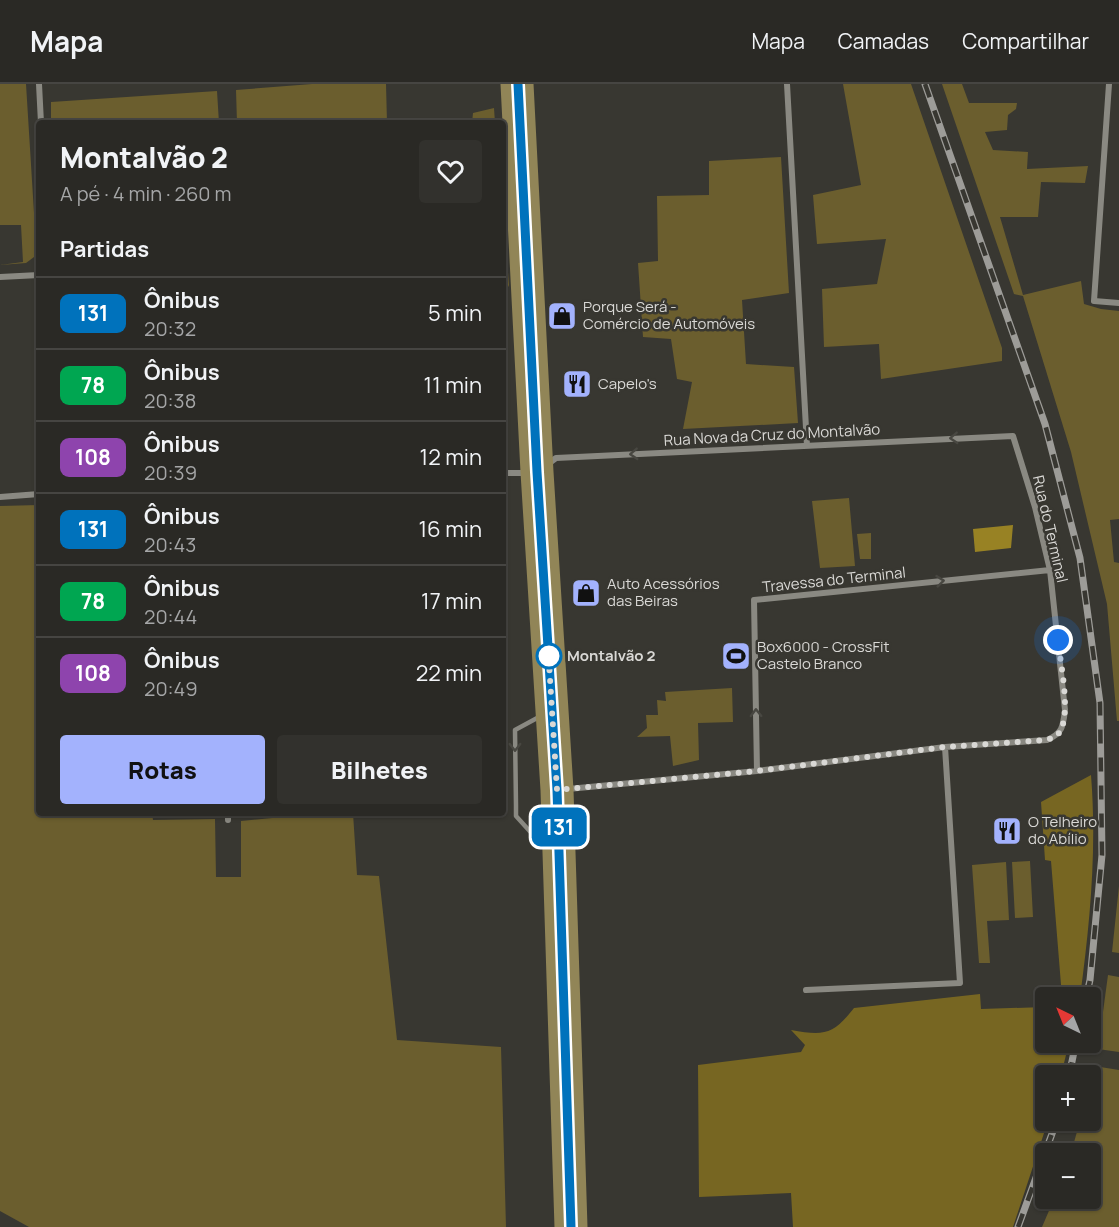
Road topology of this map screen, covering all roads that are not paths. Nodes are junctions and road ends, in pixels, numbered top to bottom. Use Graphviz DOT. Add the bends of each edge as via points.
graph roads {
  1 [pos="39,84"];
  2 [pos="518,84"];
  3 [pos="787,84"];
  4 [pos="1109,84"];
  5 [pos="41,120"];
  6 [pos="36,275"];
  7 [pos="0,277"];
  8 [pos="1119,303"];
  9 [pos="1013,436"];
  10 [pos="807,446"];
  11 [pos="537,472"];
  12 [pos="506,473"];
  13 [pos="36,494"];
  14 [pos="0,497"];
  15 [pos="1050,570"];
  16 [pos="552,710"];
  17 [pos="945,747"];
  18 [pos="757,771"];
  19 [pos="557,790"];
  20 [pos="560,863"];
  21 [pos="806,990"];
  22 [pos="571,1227"];
  1 -- 5 [label="street"];
  2 -- 11 [label="main road"];
  3 -- 10 [label="street"];
  4 -- 8 [label="street" via="1094,301"];
  6 -- 7 [label="street"];
  9 -- 10 [label="street, Rua Nova da Cruz do Montalvão, one-way"];
  9 -- 15 [label="street, Rua do Terminal"];
  10 -- 11 [label="street, Rua Nova da Cruz do Montalvão, one-way" via="556,458"];
  11 -- 12 [label="street"];
  11 -- 16 [label="main road"];
  13 -- 14 [label="street"];
  15 -- 17 [label="street, Rua do Terminal" via="1065,710 1058,735 1047,740"];
  18 -- 15 [label="street, Travessa do Terminal, one-way" via="754,600"];
  16 -- 19 [label="main road"];
  16 -- 20 [label="lane, one-way" via="515,730 516,816"];
  17 -- 18 [label="street, Rua do Terminal"];
  17 -- 21 [label="street" via="960,983"];
  18 -- 19 [label="street, Rua do Terminal"];
  19 -- 20 [label="main road"];
  20 -- 22 [label="main road"];
}
